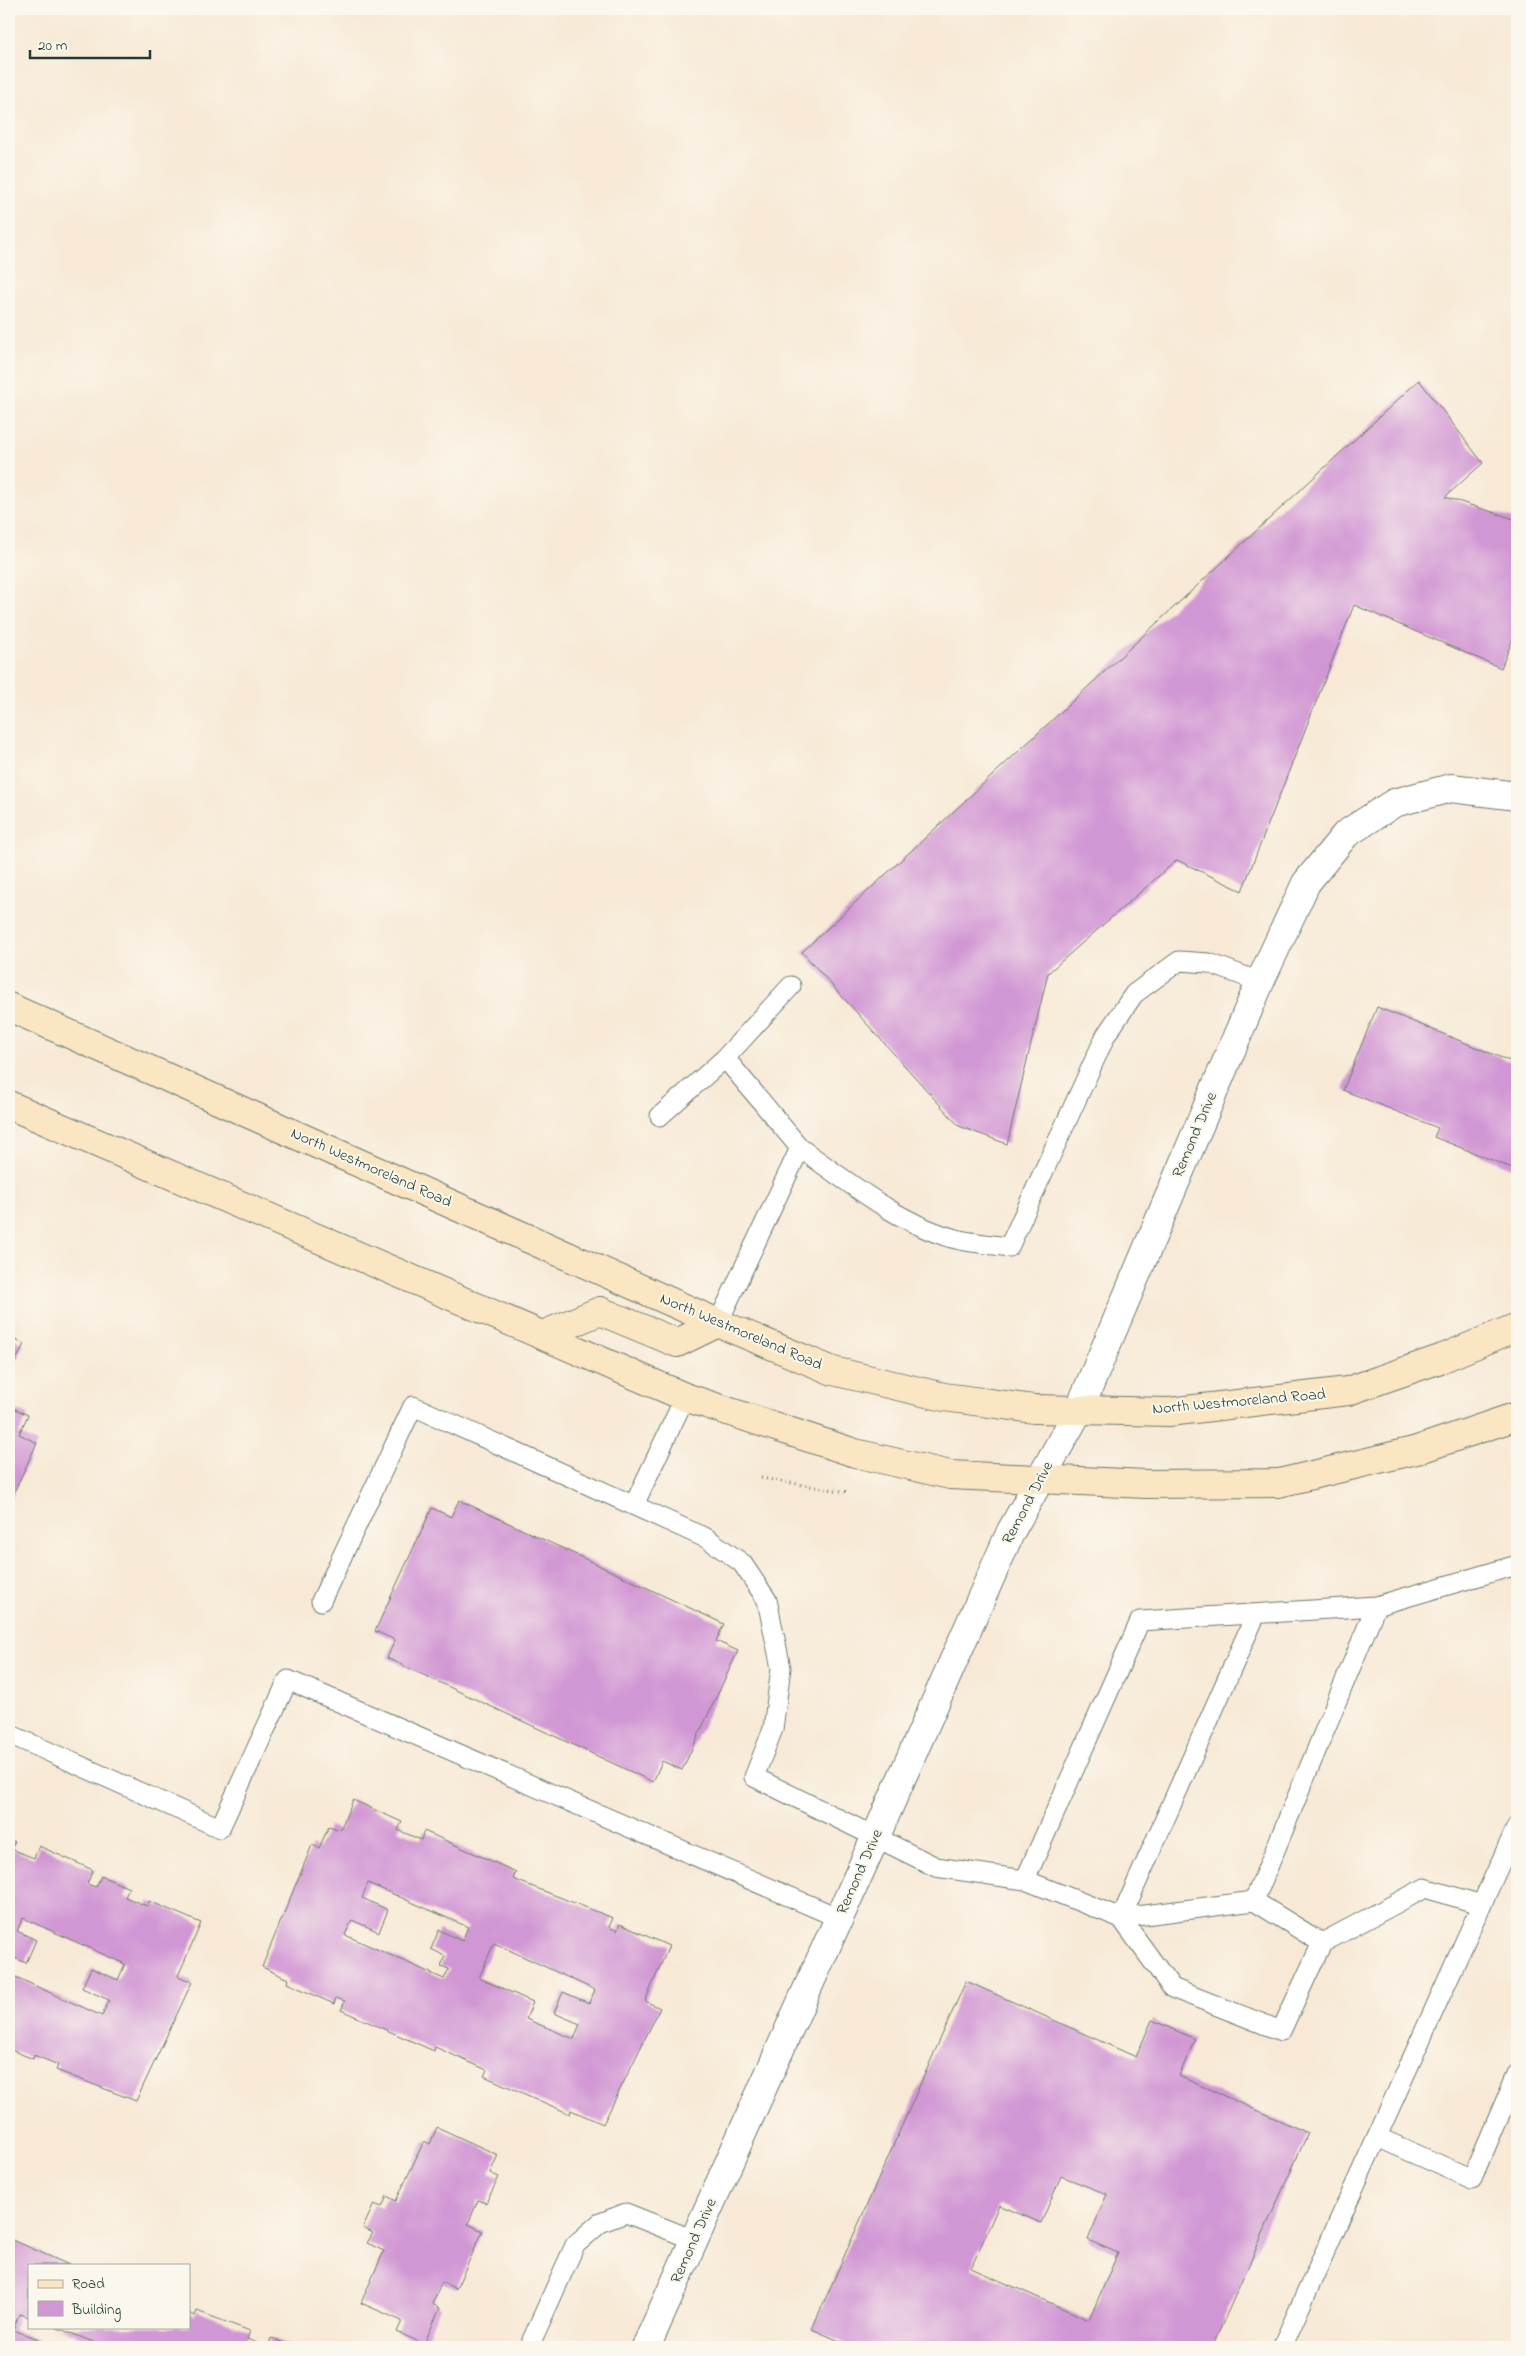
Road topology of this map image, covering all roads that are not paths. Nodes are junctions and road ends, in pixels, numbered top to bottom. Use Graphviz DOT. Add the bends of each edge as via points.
graph roads {
  1 [pos="1517,796"];
  2 [pos="1260,982"];
  3 [pos="791,986"];
  4 [pos="9,1007"];
  5 [pos="725,1058"];
  6 [pos="9,1104"];
  7 [pos="660,1116"];
  8 [pos="800,1148"];
  9 [pos="718,1323"];
  10 [pos="1517,1327"];
  11 [pos="543,1335"];
  12 [pos="685,1397"];
  13 [pos="1079,1410"];
  14 [pos="1517,1416"];
  15 [pos="1040,1479"];
  16 [pos="634,1505"];
  17 [pos="1517,1565"];
  18 [pos="321,1601"];
  19 [pos="1376,1606"];
  20 [pos="1256,1614"];
  21 [pos="9,1734"];
  22 [pos="1517,1826"];
  23 [pos="876,1836"];
  24 [pos="1024,1880"];
  25 [pos="1254,1900"];
  26 [pos="1482,1905"];
  27 [pos="839,1918"];
  28 [pos="1121,1918"];
  29 [pos="1322,1943"];
  30 [pos="1517,2074"];
  31 [pos="1377,2136"];
  32 [pos="694,2240"];
  33 [pos="533,2347"];
  34 [pos="646,2347"];
  35 [pos="1282,2347"];
  1 -- 2 [label="street, Remond Drive" via="1451,788 1394,803 1346,834 1306,882"];
  2 -- 8 [label="lane" via="1209,963 1179,961 1134,994 1106,1035 1009,1247 958,1240 909,1221"];
  2 -- 13 [label="street, Remond Drive"];
  3 -- 5 [label="lane"];
  4 -- 9 [label="main road, North Westmoreland Road"];
  5 -- 7 [label="lane"];
  5 -- 8 [label="lane"];
  6 -- 11 [label="main road"];
  8 -- 9 [label="lane"];
  9 -- 11 [label="main road" via="677,1343 600,1312"];
  9 -- 13 [label="main road, North Westmoreland Road" via="833,1371 944,1397 1034,1409"];
  10 -- 13 [label="main road, North Westmoreland Road" via="1348,1392 1169,1412"];
  11 -- 12 [label="main road"];
  12 -- 15 [label="main road" via="855,1453 950,1476"];
  12 -- 16 [label="lane"];
  13 -- 15 [label="street, Remond Drive"];
  14 -- 15 [label="main road" via="1417,1450 1278,1483 1146,1484"];
  15 -- 23 [label="street, Remond Drive" via="1010,1531"];
  16 -- 18 [label="lane" via="413,1406"];
  16 -- 23 [label="lane" via="708,1539 742,1563 766,1600 781,1668 773,1729 754,1777"];
  17 -- 19 [label="lane"];
  19 -- 20 [label="lane"];
  19 -- 25 [label="lane"];
  20 -- 24 [label="lane" via="1140,1621"];
  20 -- 28 [label="lane"];
  21 -- 27 [label="lane" via="220,1828 288,1680"];
  22 -- 26 [label="lane"];
  23 -- 24 [label="lane" via="936,1867"];
  23 -- 27 [label="street, Remond Drive"];
  24 -- 28 [label="lane"];
  25 -- 28 [label="lane"];
  25 -- 29 [label="lane"];
  26 -- 29 [label="lane" via="1425,1888"];
  26 -- 31 [label="lane"];
  27 -- 32 [label="street, Remond Drive"];
  28 -- 29 [label="lane" via="1172,1988 1281,2031"];
  30 -- 31 [label="lane" via="1472,2179"];
  31 -- 35 [label="lane"];
  32 -- 33 [label="lane" via="626,2213 600,2223 576,2245 532,2340"];
  32 -- 34 [label="street, Remond Drive"];
}
